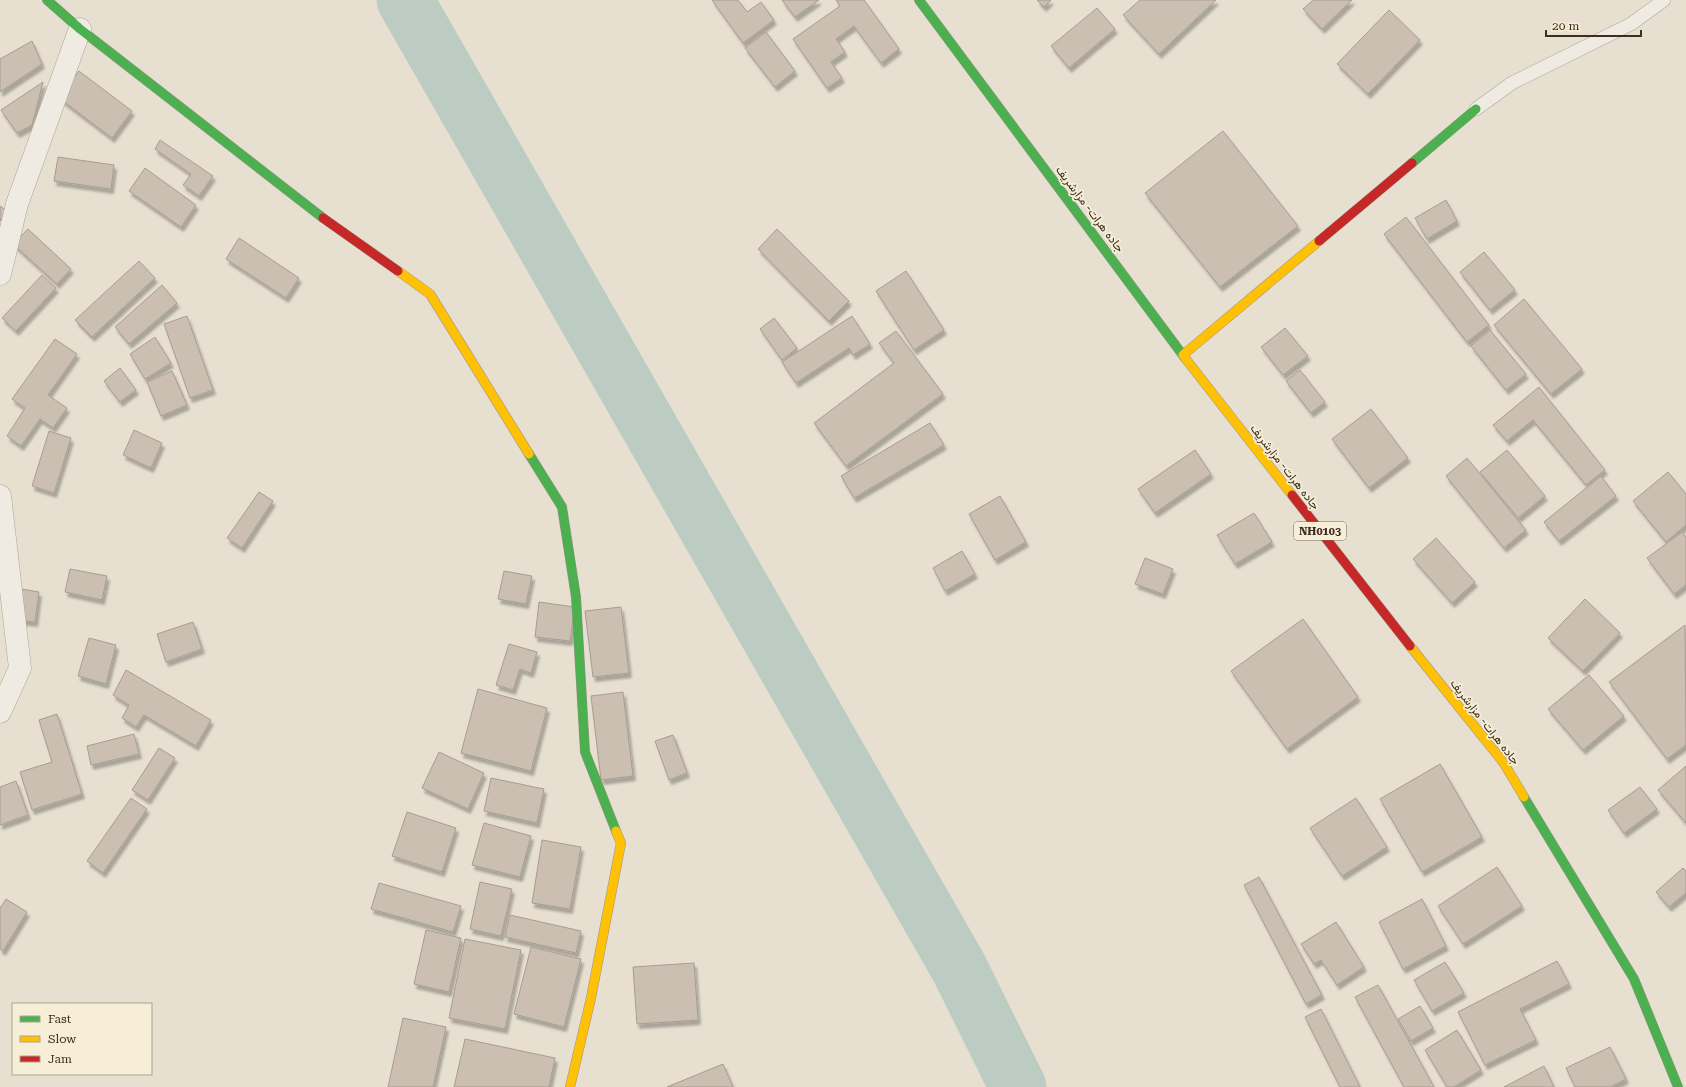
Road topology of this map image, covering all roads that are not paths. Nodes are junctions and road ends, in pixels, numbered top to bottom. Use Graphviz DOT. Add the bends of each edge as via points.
graph roads {
  1 [pos="47,0"];
  2 [pos="919,0"];
  3 [pos="1664,0"];
  4 [pos="80,29"];
  5 [pos="1476,109"];
  6 [pos="0,274"];
  7 [pos="1183,355"];
  8 [pos="0,496"];
  9 [pos="0,712"];
  10 [pos="570,1087"];
  11 [pos="1678,1087"];
  1 -- 4 [label="main road"];
  2 -- 7 [label="main road, جاده هرات- مزارشریف / NH0103"];
  3 -- 5 [label="lane" via="1631,24 1512,82"];
  4 -- 6 [label="street" via="17,204"];
  4 -- 10 [label="main road" via="304,204 430,294 562,507 576,597 585,752 621,843 591,998"];
  5 -- 7 [label="main road"];
  7 -- 11 [label="main road, جاده هرات- مزارشریف / NH0103" via="1503,762 1634,979"];
  8 -- 9 [label="street" via="20,668"];
}
